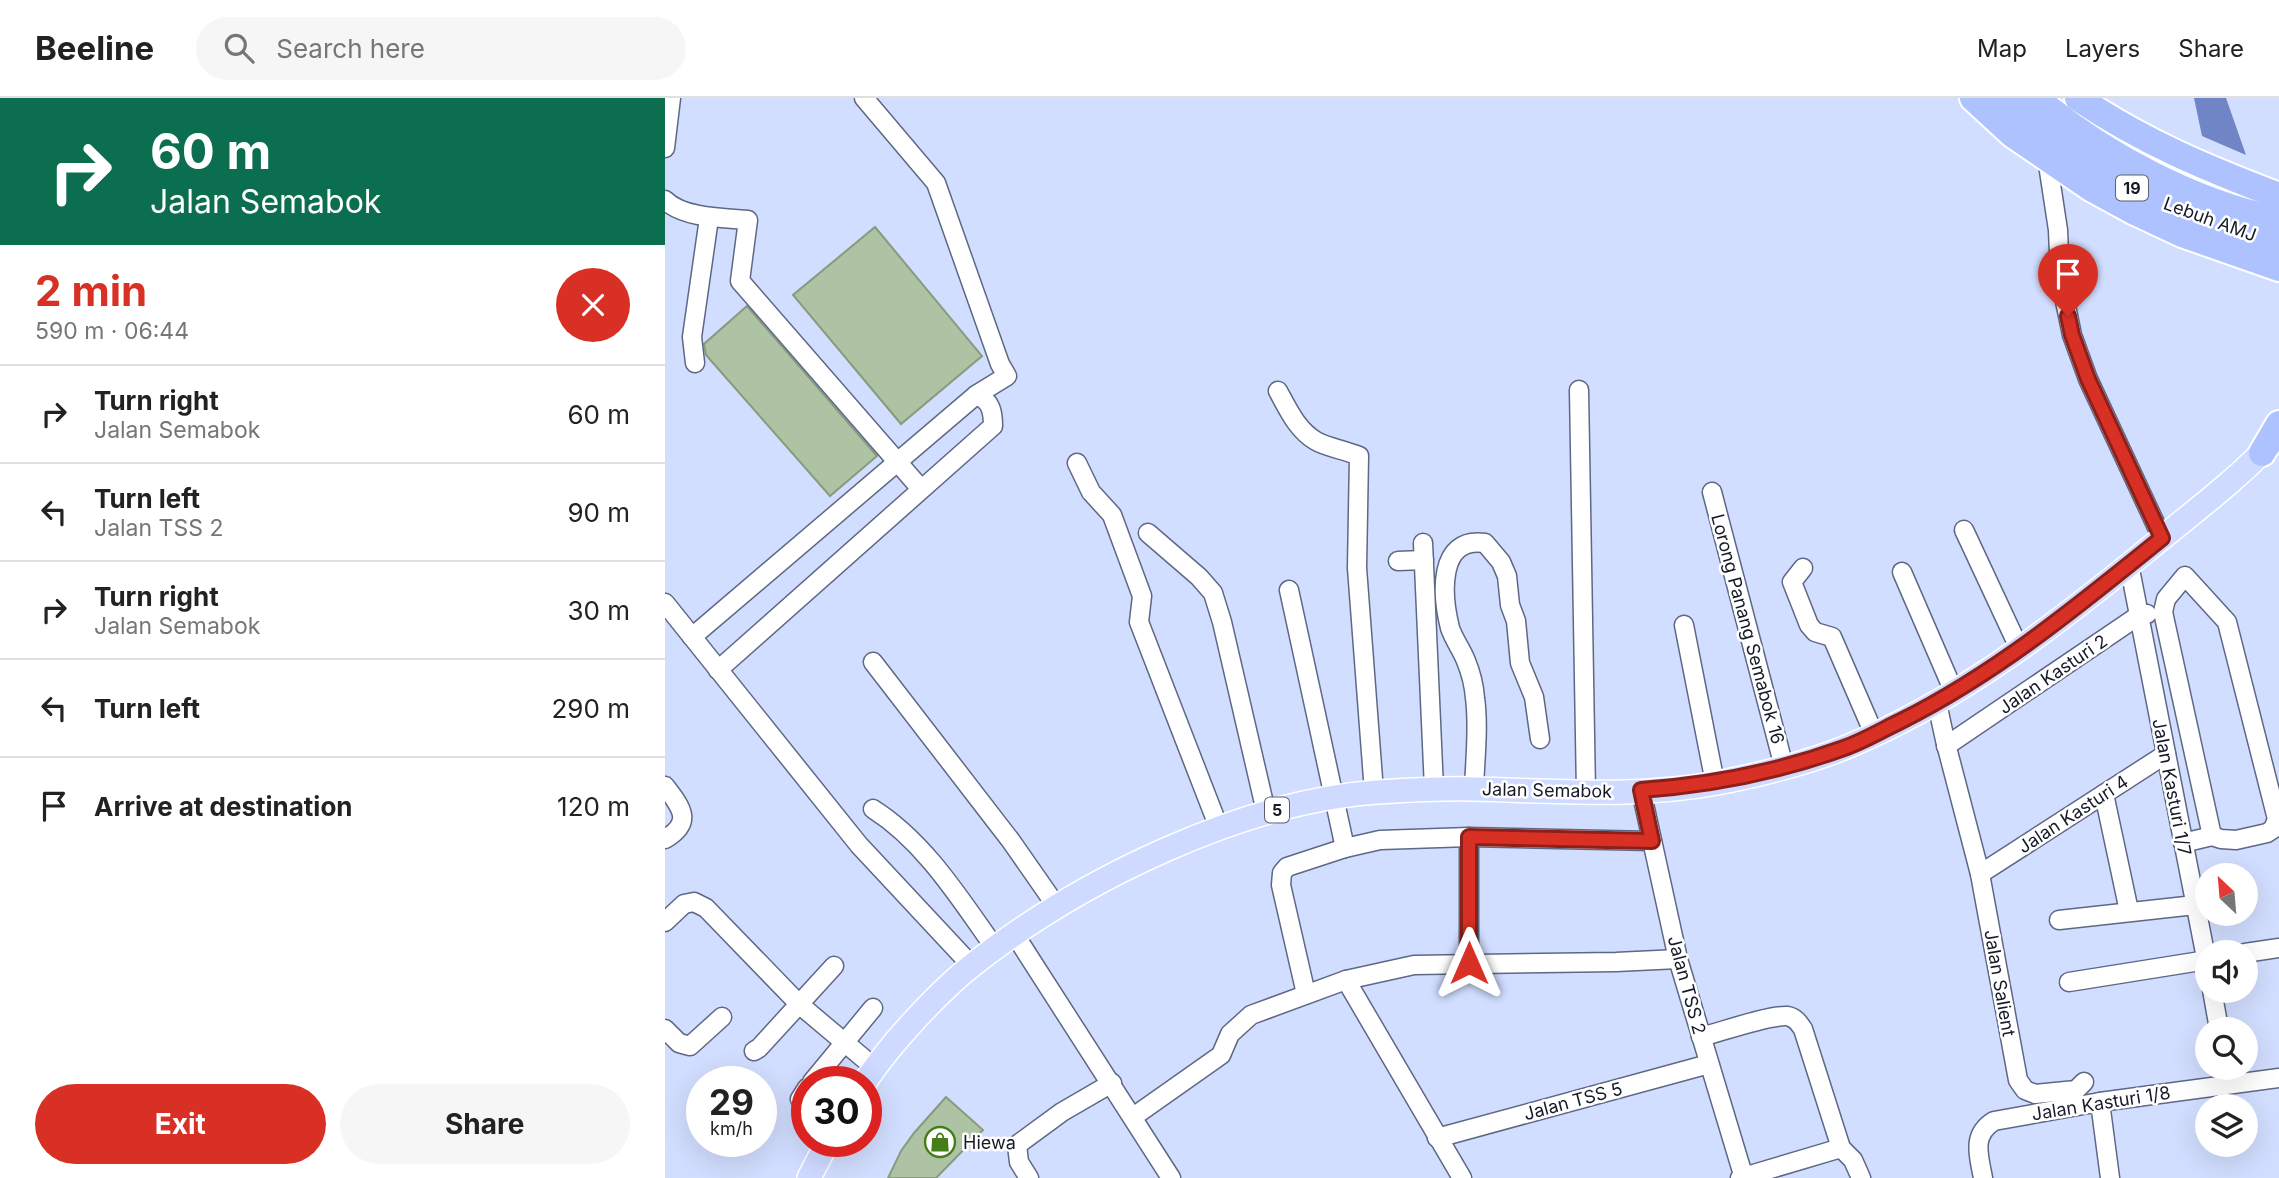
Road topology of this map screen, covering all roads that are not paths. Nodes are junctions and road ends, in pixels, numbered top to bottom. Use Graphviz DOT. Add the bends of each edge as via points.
graph roads {
  1 [pos="671,98"];
  2 [pos="864,98"];
  3 [pos="1973,98"];
  4 [pos="2004,98"];
  5 [pos="2036,98"];
  6 [pos="2078,98"];
  7 [pos="665,148"];
  8 [pos="2047,158"];
  9 [pos="2275,193"];
  10 [pos="665,200"];
  11 [pos="709,218"];
  12 [pos="2279,220"];
  13 [pos="2279,241"];
  14 [pos="2250,256"];
  15 [pos="2279,259"];
  16 [pos="2279,268"];
  17 [pos="695,363"];
  18 [pos="1579,390"];
  19 [pos="1278,391"];
  20 [pos="976,395"];
  21 [pos="2276,436"];
  22 [pos="898,461"];
  23 [pos="1077,463"];
  24 [pos="921,489"];
  25 [pos="1711,492"];
  26 [pos="1964,530"];
  27 [pos="1148,533"];
  28 [pos="2162,538"];
  29 [pos="1398,561"];
  30 [pos="2129,564"];
  31 [pos="1804,568"];
  32 [pos="1902,572"];
  33 [pos="1289,590"];
  34 [pos="665,604"];
  35 [pos="2137,609"];
  36 [pos="2163,612"];
  37 [pos="1684,625"];
  38 [pos="692,637"];
  39 [pos="2019,650"];
  40 [pos="873,662"];
  41 [pos="718,670"];
  42 [pos="1945,697"];
  43 [pos="1874,734"];
  44 [pos="1540,739"];
  45 [pos="1944,739"];
  46 [pos="2166,754"];
  47 [pos="1784,766"];
  48 [pos="1716,783"];
  49 [pos="665,786"];
  50 [pos="1434,789"];
  51 [pos="1474,789"];
  52 [pos="1641,790"];
  53 [pos="1374,792"];
  54 [pos="1586,793"];
  55 [pos="2104,794"];
  56 [pos="1335,796"];
  57 [pos="873,809"];
  58 [pos="1266,812"];
  59 [pos="1219,828"];
  60 [pos="2212,836"];
  61 [pos="1469,837"];
  62 [pos="665,839"];
  63 [pos="1652,841"];
  64 [pos="2183,843"];
  65 [pos="1345,848"];
  66 [pos="1980,874"];
  67 [pos="2195,905"];
  68 [pos="1057,907"];
  69 [pos="2129,911"];
  70 [pos="2059,919"];
  71 [pos="665,922"];
  72 [pos="1015,934"];
  73 [pos="995,948"];
  74 [pos="2279,948"];
  75 [pos="2258,951"];
  76 [pos="1678,959"];
  77 [pos="1469,963"];
  78 [pos="2195,963"];
  79 [pos="971,965"];
  80 [pos="834,966"];
  81 [pos="1346,980"];
  82 [pos="2069,982"];
  83 [pos="1306,994"];
  84 [pos="800,1005"];
  85 [pos="873,1008"];
  86 [pos="722,1017"];
  87 [pos="665,1029"];
  88 [pos="1701,1037"];
  89 [pos="844,1042"];
  90 [pos="754,1051"];
  91 [pos="1709,1065"];
  92 [pos="825,1066"];
  93 [pos="864,1066"];
  94 [pos="877,1066"];
  95 [pos="2258,1077"];
  96 [pos="2279,1078"];
  97 [pos="2208,1080"];
  98 [pos="2084,1082"];
  99 [pos="1111,1083"];
  100 [pos="2100,1102"];
  101 [pos="1133,1117"];
  102 [pos="1437,1138"];
  103 [pos="1841,1148"];
  104 [pos="820,1157"];
  105 [pos="809,1178"];
  106 [pos="1029,1178"];
  107 [pos="1171,1178"];
  108 [pos="1462,1178"];
  109 [pos="1742,1178"];
  110 [pos="1861,1178"];
  111 [pos="1983,1178"];
  112 [pos="2110,1178"];
  1 -- 7 [label="street"];
  2 -- 20 [label="street" via="936,183 1007,376"];
  3 -- 8 [label="highway" via="2011,134"];
  4 -- 13 [label="highway, Lebuh AMJ / 19" via="2078,158 2141,192 2198,218"];
  5 -- 12 [label="highway, Lebuh AMJ / 19" via="2094,141 2150,174"];
  6 -- 9 [label="highway" via="2167,150"];
  8 -- 14 [label="highway" via="2135,212 2182,234"];
  8 -- 28 [label="street" via="2060,277 2072,335"];
  10 -- 11 [label="street"];
  11 -- 17 [label="street" via="692,337"];
  11 -- 22 [label="street" via="748,220 740,281"];
  14 -- 15 [label="highway"];
  14 -- 16 [label="highway"];
  18 -- 54 [label="street"];
  19 -- 53 [label="street" via="1305,433 1359,456 1357,568"];
  20 -- 22 [label="street"];
  20 -- 24 [label="street" via="989,405 993,426"];
  21 -- 28 [label="main road, Jalan Semabok / 5"];
  22 -- 24 [label="street"];
  22 -- 38 [label="street"];
  23 -- 59 [label="street" via="1091,492 1112,515 1142,596 1139,622"];
  24 -- 41 [label="street"];
  25 -- 47 [label="street, Lorong Panang Semabok 16"];
  26 -- 39 [label="street"];
  27 -- 58 [label="street" via="1213,593"];
  28 -- 30 [label="main road, Jalan Semabok / 5"];
  29 -- 50 [label="street" via="1423,551"];
  30 -- 35 [label="street, Jalan Kasturi 1/7"];
  30 -- 39 [label="main road, Jalan Semabok / 5"];
  31 -- 43 [label="street" via="1792,582 1809,625 1832,637"];
  32 -- 42 [label="street, Jalan Salient"];
  33 -- 56 [label="street"];
  34 -- 38 [label="street"];
  35 -- 36 [label="street, Jalan Kasturi 2"];
  35 -- 45 [label="street, Jalan Kasturi 2"];
  35 -- 46 [label="street, Jalan Kasturi 1/7"];
  36 -- 60 [label="street, Jalan Kasturi 1/7"];
  36 -- 60 [label="street" via="2166,598 2185,576 2227,622 2276,813 2276,825 2267,833 2236,840"];
  37 -- 48 [label="street"];
  38 -- 41 [label="street"];
  39 -- 42 [label="main road, Jalan Semabok / 5"];
  40 -- 68 [label="street"];
  41 -- 79 [label="street" via="859,845"];
  42 -- 43 [label="main road, Jalan Semabok / 5"];
  42 -- 45 [label="street, Jalan Salient"];
  43 -- 47 [label="main road, Jalan Semabok / 5"];
  44 -- 51 [label="street" via="1534,697 1520,663 1507,576 1485,543 1465,544 1449,557 1446,590 1451,629 1466,660 1476,700"];
  45 -- 66 [label="street, Jalan Salient"];
  46 -- 55 [label="street, Jalan Kasturi 4"];
  46 -- 64 [label="street, Jalan Kasturi 1/7"];
  47 -- 48 [label="main road, Jalan Semabok / 5"];
  48 -- 52 [label="main road, Jalan Semabok / 5"];
  49 -- 62 [label="street" via="681,808 683,820"];
  50 -- 51 [label="main road, Jalan Semabok / 5"];
  50 -- 53 [label="main road, Jalan Semabok / 5"];
  51 -- 54 [label="main road, Jalan Semabok / 5"];
  52 -- 54 [label="main road, Jalan Semabok / 5"];
  52 -- 63 [label="street, Jalan TSS 2"];
  53 -- 56 [label="main road, Jalan Semabok / 5"];
  55 -- 66 [label="street, Jalan Kasturi 4"];
  55 -- 69 [label="street"];
  56 -- 58 [label="main road, Jalan Semabok / 5"];
  56 -- 65 [label="street"];
  57 -- 73 [label="street" via="933,865"];
  58 -- 59 [label="main road, Jalan Semabok / 5"];
  59 -- 68 [label="main road, Jalan Semabok / 5" via="1133,866"];
  60 -- 64 [label="street"];
  61 -- 63 [label="street"];
  61 -- 65 [label="street" via="1380,841"];
  61 -- 77 [label="street"];
  63 -- 76 [label="street, Jalan TSS 2"];
  64 -- 67 [label="street, Jalan Kasturi 1/7"];
  65 -- 83 [label="street" via="1287,867 1282,873"];
  66 -- 98 [label="street, Jalan Salient" via="2018,1080 2035,1094 2076,1090"];
  67 -- 69 [label="street"];
  68 -- 72 [label="main road, Jalan Semabok / 5"];
  69 -- 70 [label="street"];
  71 -- 84 [label="street" via="684,904 694,902 706,908"];
  72 -- 73 [label="main road, Jalan Semabok / 5"];
  72 -- 99 [label="street"];
  73 -- 79 [label="main road, Jalan Semabok / 5"];
  74 -- 75 [label="street"];
  76 -- 77 [label="street"];
  76 -- 88 [label="street, Jalan TSS 2"];
  77 -- 81 [label="street" via="1414,965"];
  78 -- 82 [label="street"];
  79 -- 94 [label="main road, Jalan Semabok / 5"];
  80 -- 84 [label="street"];
  81 -- 83 [label="street"];
  81 -- 102 [label="street"];
  83 -- 101 [label="street" via="1251,1015 1230,1034 1221,1055"];
  84 -- 89 [label="street"];
  84 -- 90 [label="street"];
  85 -- 89 [label="street"];
  86 -- 87 [label="street" via="689,1046"];
  88 -- 91 [label="street, Jalan TSS 2"];
  88 -- 103 [label="street" via="1773,1018 1797,1020"];
  89 -- 92 [label="street"];
  89 -- 93 [label="street"];
  91 -- 102 [label="street, Jalan TSS 5"];
  91 -- 109 [label="street, Jalan TSS 2"];
  95 -- 96 [label="street, Jalan Kasturi 1/8"];
  97 -- 100 [label="street, Jalan Kasturi 1/8"];
  99 -- 101 [label="street"];
  99 -- 106 [label="street" via="1017,1145 1019,1162"];
  100 -- 111 [label="street, Jalan Kasturi 1/8" via="2004,1118 1986,1126 1977,1144"];
  100 -- 112 [label="street"];
  101 -- 107 [label="street"];
  102 -- 108 [label="street"];
  103 -- 109 [label="street"];
  103 -- 110 [label="street"];
  104 -- 105 [label="main road"];
}
